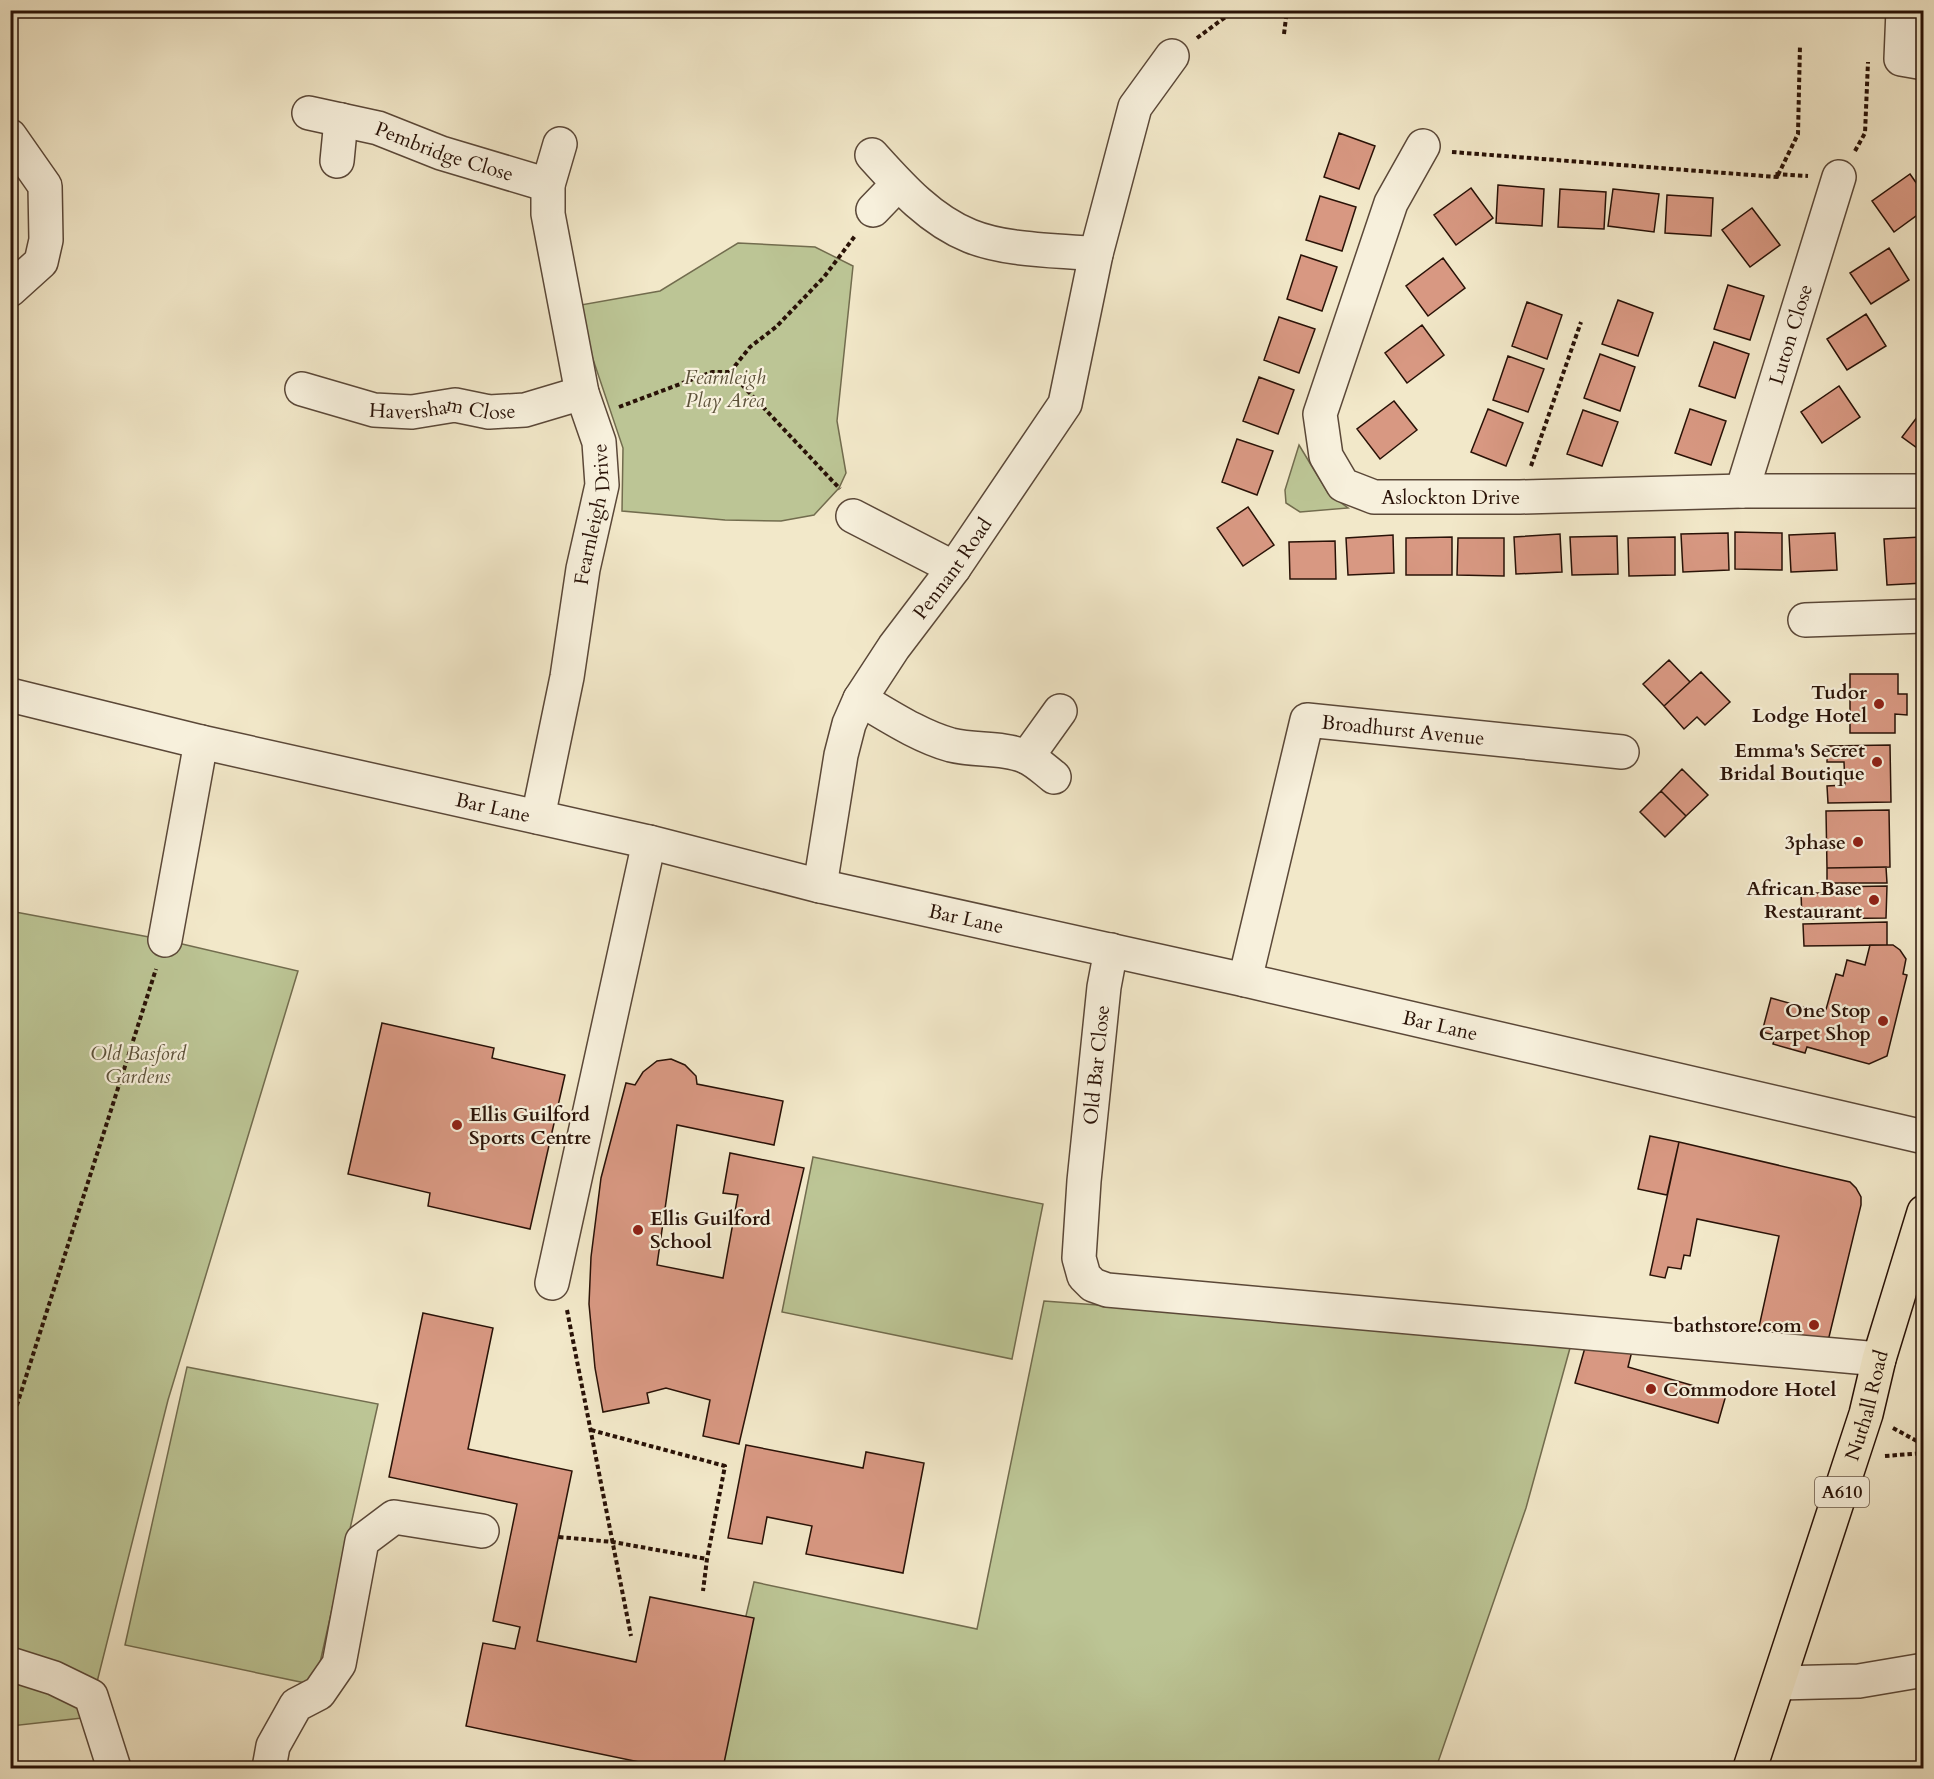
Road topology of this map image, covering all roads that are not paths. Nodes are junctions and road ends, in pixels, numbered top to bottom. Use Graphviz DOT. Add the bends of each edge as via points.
graph roads {
  1 [pos="1903,10"];
  2 [pos="1172,56"];
  3 [pos="1923,63"];
  4 [pos="309,113"];
  5 [pos="341,120"];
  6 [pos="10,136"];
  7 [pos="560,144"];
  8 [pos="1423,146"];
  9 [pos="872,155"];
  10 [pos="336,161"];
  11 [pos="1839,177"];
  12 [pos="898,184"];
  13 [pos="548,185"];
  14 [pos="873,210"];
  15 [pos="1096,254"];
  16 [pos="10,290"];
  17 [pos="302,389"];
  18 [pos="586,404"];
  19 [pos="1923,490"];
  20 [pos="1743,491"];
  21 [pos="853,516"];
  22 [pos="954,567"];
  23 [pos="1923,616"];
  24 [pos="1805,620"];
  25 [pos="10,695"];
  26 [pos="860,699"];
  27 [pos="1060,711"];
  28 [pos="201,742"];
  29 [pos="1622,752"];
  30 [pos="1026,757"];
  31 [pos="1054,777"];
  32 [pos="538,817"];
  33 [pos="649,842"];
  34 [pos="820,886"];
  35 [pos="165,940"];
  36 [pos="1111,950"];
  37 [pos="1245,980"];
  38 [pos="1923,1137"];
  39 [pos="1923,1212"];
  40 [pos="552,1283"];
  41 [pos="1879,1359"];
  42 [pos="482,1531"];
  43 [pos="10,1664"];
  44 [pos="1923,1670"];
  45 [pos="1779,1683"];
  46 [pos="114,1768"];
  47 [pos="269,1768"];
  48 [pos="1750,1768"];
  1 -- 3 [label="street" via="1900,59"];
  2 -- 15 [label="street, Pennant Road" via="1123,102"];
  4 -- 5 [label="street, Pembridge Close"];
  5 -- 10 [label="street"];
  5 -- 13 [label="street, Pembridge Close" via="378,128 441,153"];
  6 -- 16 [label="street" via="45,186 46,240 41,262"];
  7 -- 13 [label="street, Fearnleigh Drive"];
  8 -- 20 [label="street, Aslockton Drive" via="1391,203 1320,414 1326,456 1343,485 1374,497"];
  9 -- 12 [label="street"];
  11 -- 20 [label="street, Luton Close"];
  12 -- 14 [label="street"];
  12 -- 15 [label="street" via="940,220 970,236 1001,245"];
  13 -- 18 [label="street, Fearnleigh Drive" via="548,214"];
  15 -- 22 [label="street, Pennant Road" via="1065,404"];
  17 -- 18 [label="street, Haversham Close" via="374,411 412,412 455,405 489,412 525,411"];
  18 -- 32 [label="street, Fearnleigh Drive" via="599,442 602,485"];
  19 -- 20 [label="street, Aslockton Drive"];
  21 -- 22 [label="street"];
  22 -- 26 [label="street, Pennant Road"];
  23 -- 24 [label="street"];
  25 -- 28 [label="street, Bar Lane"];
  26 -- 30 [label="street" via="949,744"];
  26 -- 34 [label="street, Pennant Road" via="841,755"];
  27 -- 30 [label="street"];
  28 -- 32 [label="street, Bar Lane"];
  28 -- 35 [label="street"];
  29 -- 37 [label="street, Broadhurst Avenue" via="1307,720"];
  30 -- 31 [label="street"];
  32 -- 33 [label="street, Bar Lane"];
  33 -- 34 [label="street, Bar Lane"];
  33 -- 40 [label="street"];
  34 -- 36 [label="street, Bar Lane"];
  36 -- 37 [label="street, Bar Lane"];
  36 -- 41 [label="street, Old Bar Close" via="1104,987 1079,1257 1084,1276 1093,1284 1107,1290"];
  37 -- 38 [label="street, Bar Lane"];
  39 -- 41 [label="highway, Nuthall Road / A610"];
  41 -- 45 [label="highway, Nuthall Road / A610" via="1866,1414"];
  42 -- 47 [label="street" via="394,1517 362,1541 339,1664 319,1693 296,1705 273,1746"];
  43 -- 46 [label="street" via="54,1678 91,1696"];
  44 -- 45 [label="street" via="1859,1681"];
  45 -- 48 [label="highway, Nuthall Road / A610"];
}
